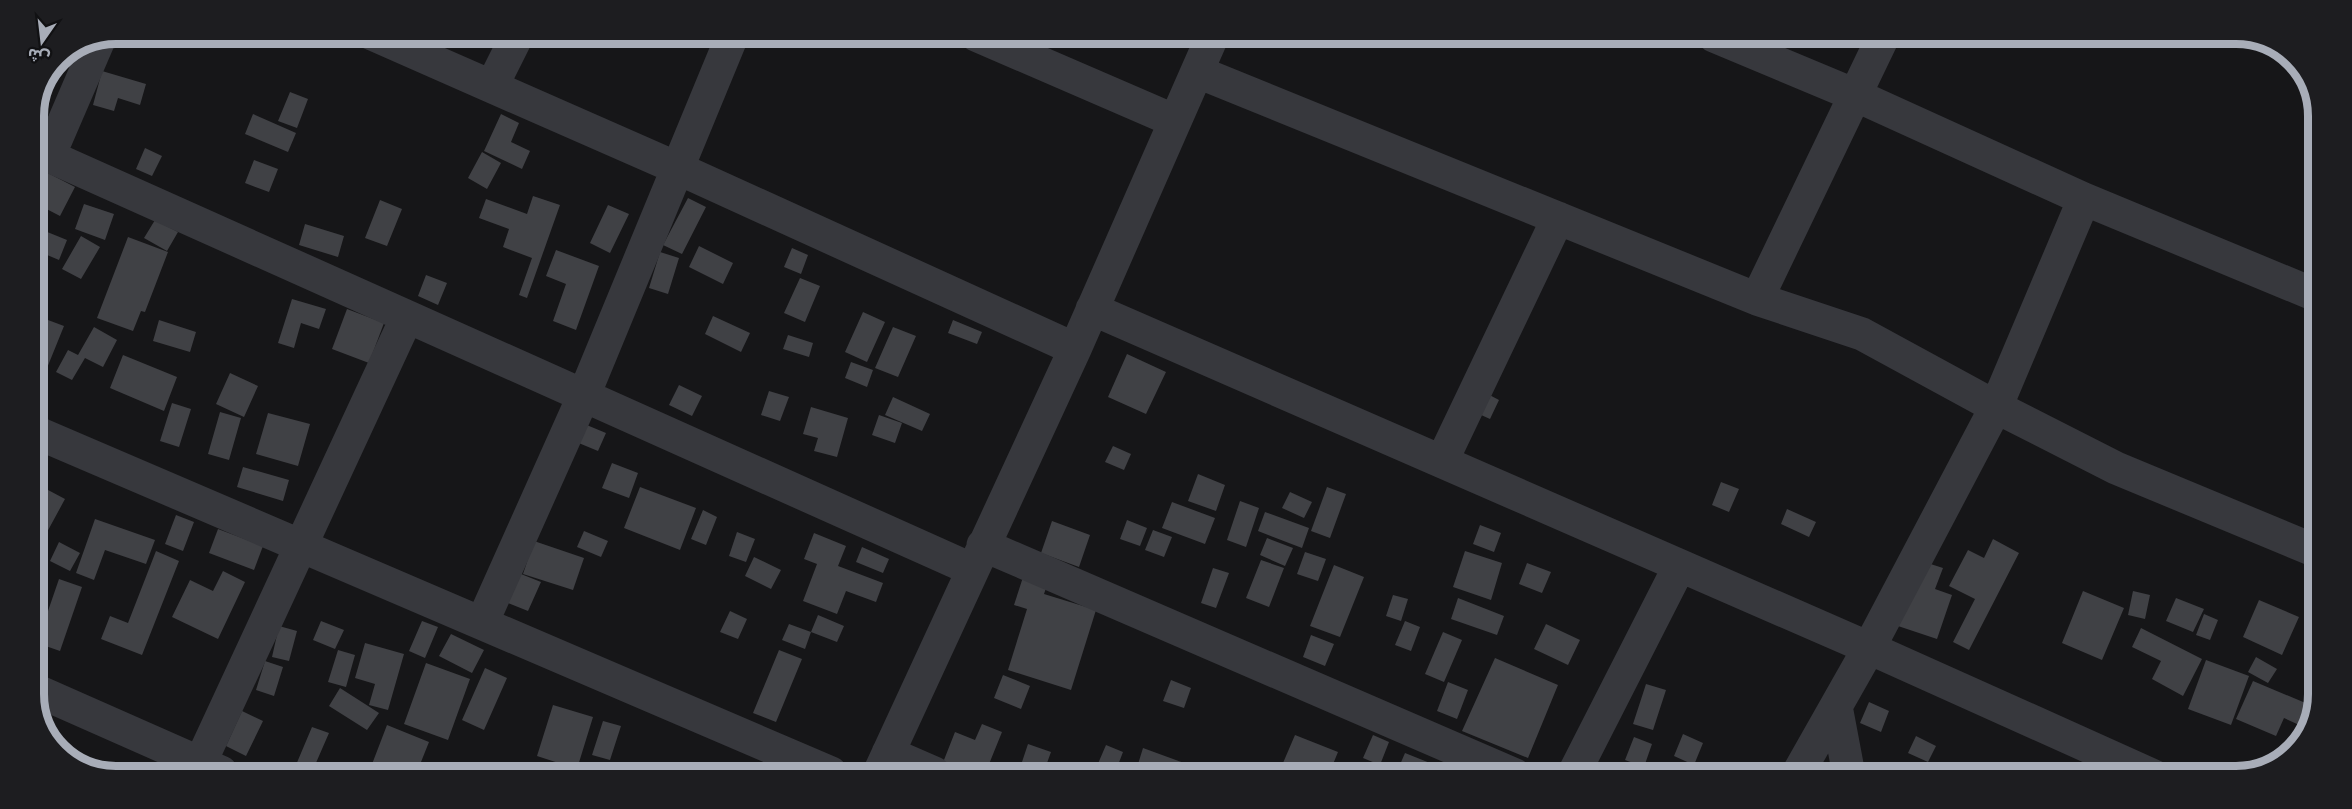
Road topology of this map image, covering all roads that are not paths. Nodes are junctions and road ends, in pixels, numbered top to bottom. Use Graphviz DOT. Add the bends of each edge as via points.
graph roads {
  1 [pos="397,44"];
  2 [pos="513,44"];
  3 [pos="729,44"];
  4 [pos="997,44"];
  5 [pos="1210,44"];
  6 [pos="1733,44"];
  7 [pos="1880,44"];
  8 [pos="95,47"];
  9 [pos="1198,72"];
  10 [pos="492,86"];
  11 [pos="1855,95"];
  12 [pos="1175,121"];
  13 [pos="44,146"];
  14 [pos="44,153"];
  15 [pos="677,168"];
  16 [pos="2084,199"];
  17 [pos="1558,218"];
  18 [pos="2308,292"];
  19 [pos="1757,299"];
  20 [pos="1092,309"];
  21 [pos="407,318"];
  22 [pos="1075,349"];
  23 [pos="584,395"];
  24 [pos="1996,407"];
  25 [pos="44,436"];
  26 [pos="1442,461"];
  27 [pos="302,545"];
  28 [pos="2308,548"];
  29 [pos="977,557"];
  30 [pos="1679,567"];
  31 [pos="483,623"];
  32 [pos="1869,648"];
  33 [pos="45,702"];
  34 [pos="1836,706"];
  35 [pos="883,763"];
  36 [pos="2089,763"];
  37 [pos="199,766"];
  38 [pos="207,766"];
  39 [pos="815,766"];
  40 [pos="898,766"];
  41 [pos="1493,766"];
  42 [pos="1579,766"];
  43 [pos="1802,766"];
  44 [pos="1847,766"];
  45 [pos="2104,766"];
  1 -- 10 [label="street"];
  2 -- 10 [label="street"];
  3 -- 15 [label="street"];
  4 -- 12 [label="street"];
  5 -- 9 [label="street"];
  6 -- 11 [label="street"];
  7 -- 11 [label="street"];
  8 -- 13 [label="street"];
  9 -- 12 [label="street"];
  9 -- 17 [label="street"];
  10 -- 15 [label="street"];
  11 -- 16 [label="street"];
  11 -- 19 [label="street"];
  12 -- 20 [label="street"];
  14 -- 21 [label="street"];
  15 -- 22 [label="street"];
  15 -- 23 [label="street"];
  16 -- 18 [label="street"];
  16 -- 24 [label="street"];
  17 -- 19 [label="street"];
  17 -- 26 [label="street"];
  19 -- 24 [label="street" via="1862,334"];
  20 -- 22 [label="street"];
  20 -- 26 [label="street"];
  21 -- 23 [label="street"];
  21 -- 27 [label="street"];
  22 -- 29 [label="street"];
  23 -- 29 [label="street"];
  23 -- 31 [label="street"];
  24 -- 28 [label="street" via="2116,468"];
  24 -- 32 [label="street"];
  25 -- 27 [label="street"];
  26 -- 30 [label="street"];
  27 -- 31 [label="street"];
  27 -- 38 [label="street"];
  29 -- 35 [label="street"];
  29 -- 41 [label="street"];
  30 -- 32 [label="street"];
  30 -- 42 [label="street"];
  31 -- 39 [label="street"];
  32 -- 34 [label="street"];
  32 -- 36 [label="street"];
  33 -- 37 [label="street"];
  34 -- 43 [label="street"];
  34 -- 44 [label="street"];
  35 -- 40 [label="street"];
  36 -- 45 [label="street"];
}
